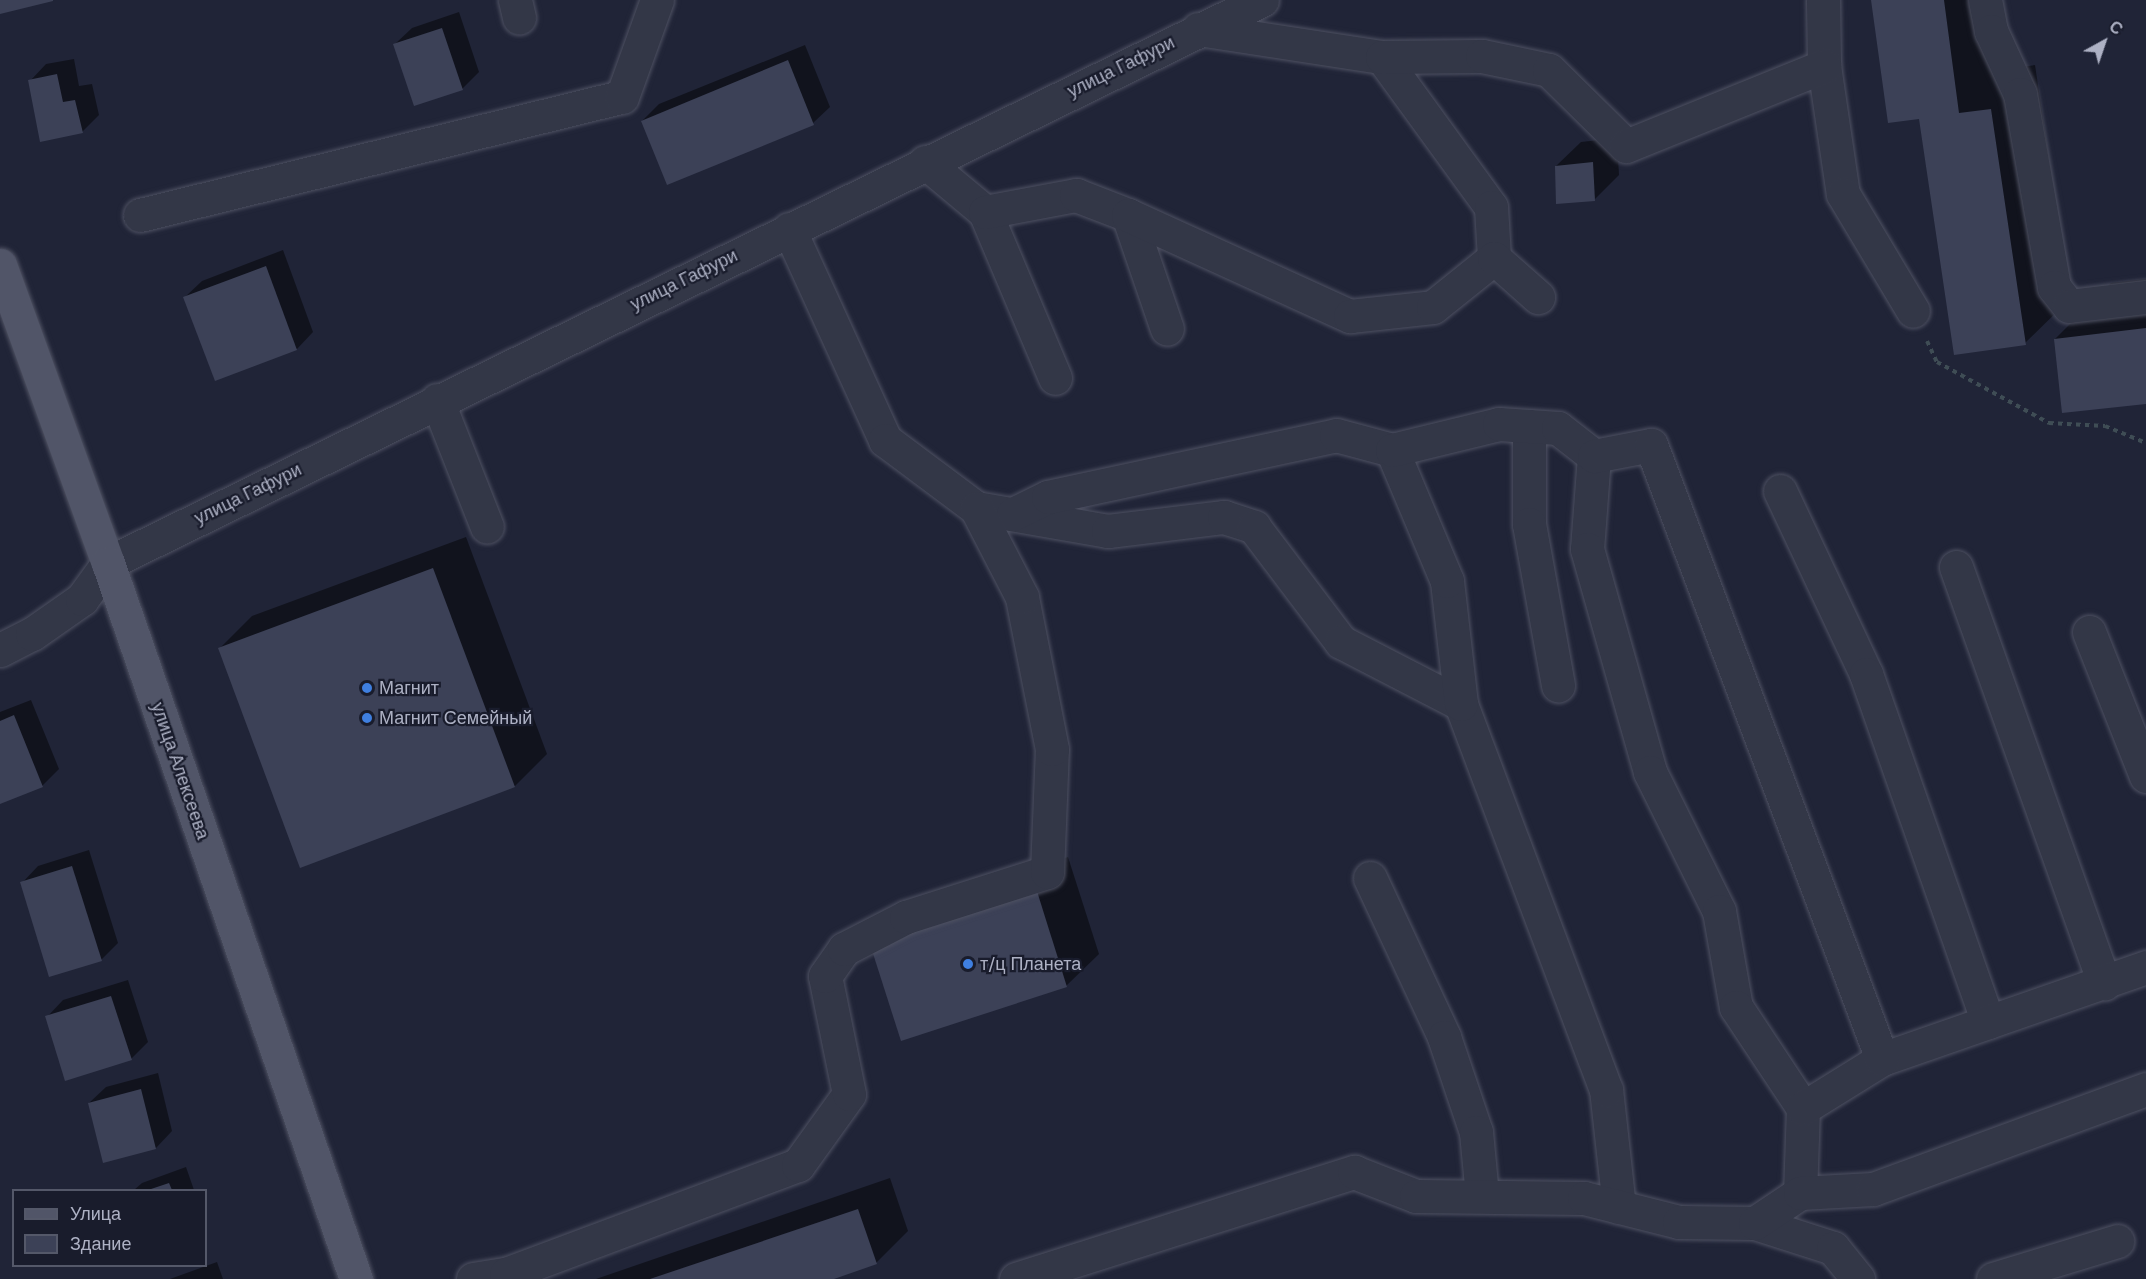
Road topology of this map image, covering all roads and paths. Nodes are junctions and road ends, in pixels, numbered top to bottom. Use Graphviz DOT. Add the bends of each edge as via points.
graph roads {
  1 [pos="657,0"];
  2 [pos="1262,0"];
  3 [pos="1823,0"];
  4 [pos="1985,0"];
  5 [pos="1198,29"];
  6 [pos="1382,57"];
  7 [pos="1824,66"];
  8 [pos="925,162"];
  9 [pos="985,212"];
  10 [pos="140,215"];
  11 [pos="1128,215"];
  12 [pos="789,229"];
  13 [pos="1494,258"];
  14 [pos="0,266"];
  15 [pos="1538,297"];
  16 [pos="2146,297"];
  17 [pos="1913,311"];
  18 [pos="1167,329"];
  19 [pos="1055,378"];
  20 [pos="437,400"];
  21 [pos="1529,426"];
  22 [pos="2146,443"];
  23 [pos="1392,450"];
  24 [pos="1594,456"];
  25 [pos="1780,491"];
  26 [pos="976,508"];
  27 [pos="1013,514"];
  28 [pos="487,527"];
  29 [pos="108,563"];
  30 [pos="1956,567"];
  31 [pos="2089,632"];
  32 [pos="0,650"];
  33 [pos="1558,685"];
  34 [pos="1461,704"];
  35 [pos="2146,776"];
  36 [pos="1370,878"];
  37 [pos="2146,967"];
  38 [pos="2104,983"];
  39 [pos="1988,1022"];
  40 [pos="1882,1059"];
  41 [pos="2146,1089"];
  42 [pos="1803,1108"];
  43 [pos="1800,1193"];
  44 [pos="1482,1196"];
  45 [pos="1619,1207"];
  46 [pos="1755,1223"];
  47 [pos="2116,1241"];
  48 [pos="507,1276"];
  49 [pos="356,1279"];
  50 [pos="473,1279"];
  51 [pos="1016,1279"];
  52 [pos="1858,1279"];
  53 [pos="1993,1279"];
  1 -- 10 [label="street" via="622,97"];
  2 -- 5 [label="street, улица Гафури"];
  3 -- 7 [label="street"];
  4 -- 16 [label="street" via="1991,31 2020,94 2054,287 2069,306"];
  5 -- 6 [label="street"];
  5 -- 8 [label="street, улица Гафури"];
  6 -- 7 [label="street" via="1482,56 1549,70 1626,146"];
  6 -- 13 [label="street" via="1491,207"];
  7 -- 17 [label="street" via="1843,194"];
  8 -- 9 [label="street"];
  8 -- 12 [label="street, улица Гафури"];
  9 -- 11 [label="street" via="1076,195"];
  9 -- 19 [label="street"];
  11 -- 13 [label="street" via="1350,316 1433,307"];
  11 -- 18 [label="street"];
  12 -- 20 [label="street, улица Гафури"];
  12 -- 26 [label="street" via="885,440"];
  13 -- 15 [label="street"];
  14 -- 29 [label="main road, улица Алексеева"];
  17 -- 22 [label="path" via="1937,362 2049,423 2105,426"];
  20 -- 28 [label="street"];
  20 -- 29 [label="street, улица Гафури"];
  21 -- 23 [label="street" via="1499,424"];
  21 -- 24 [label="street" via="1558,428"];
  21 -- 33 [label="street" via="1529,524"];
  23 -- 27 [label="street" via="1336,435 1048,497"];
  23 -- 34 [label="street" via="1447,581"];
  24 -- 40 [label="street" via="1651,445"];
  24 -- 42 [label="street" via="1587,549 1650,772 1719,911 1736,1007"];
  25 -- 39 [label="street" via="1866,674"];
  26 -- 27 [label="street"];
  26 -- 48 [label="street" via="1022,597 1052,749 1047,872 906,916 844,949 825,976 849,1094 798,1165"];
  27 -- 34 [label="street" via="1108,531 1224,517 1254,526 1341,642"];
  29 -- 32 [label="street" via="82,599 32,634"];
  29 -- 49 [label="main road, улица Алексеева"];
  30 -- 38 [label="street"];
  31 -- 35 [label="street"];
  34 -- 45 [label="street" via="1606,1090"];
  36 -- 44 [label="street" via="1444,1037 1476,1132"];
  37 -- 38 [label="street"];
  38 -- 39 [label="street"];
  39 -- 40 [label="street"];
  40 -- 42 [label="street"];
  41 -- 43 [label="street" via="1873,1189"];
  42 -- 43 [label="street"];
  43 -- 46 [label="street"];
  44 -- 45 [label="street" via="1584,1198"];
  44 -- 51 [label="street" via="1416,1196 1354,1172"];
  45 -- 46 [label="street" via="1679,1222"];
  46 -- 52 [label="street" via="1833,1248"];
  47 -- 53 [label="street"];
  48 -- 50 [label="street"];
}
